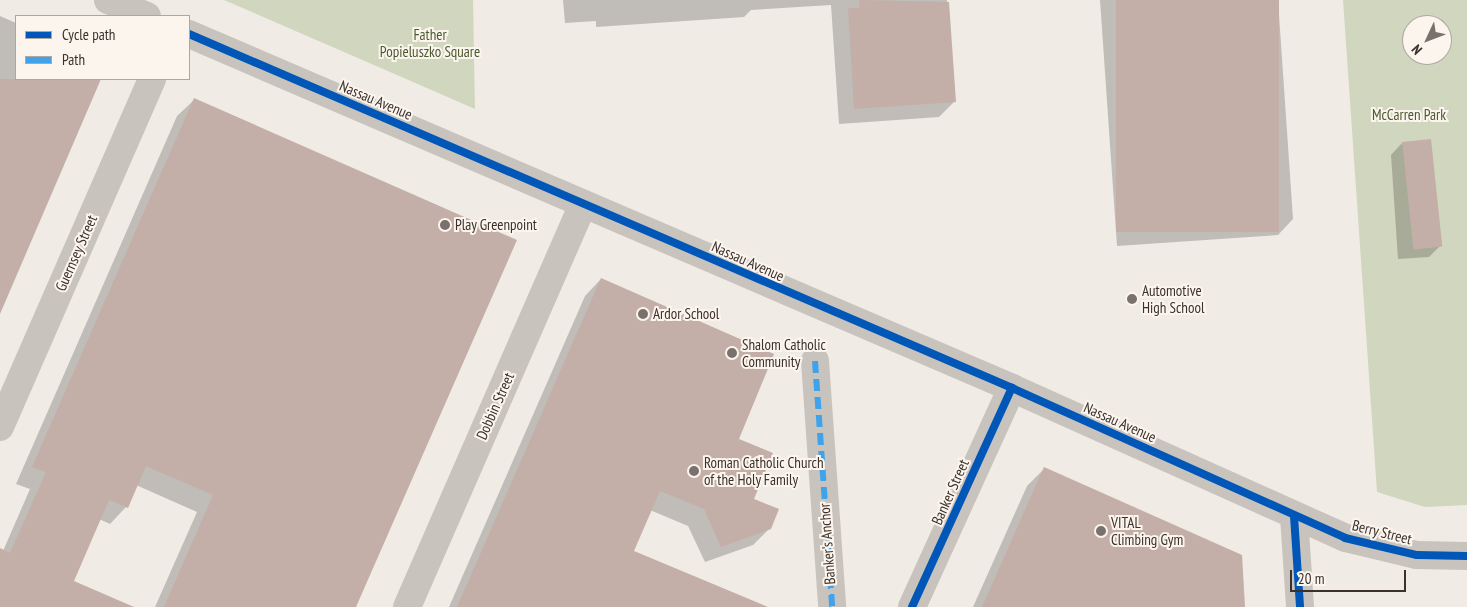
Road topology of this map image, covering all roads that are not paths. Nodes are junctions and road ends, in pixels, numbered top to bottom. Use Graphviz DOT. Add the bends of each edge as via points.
graph roads {
  1 [pos="108,0"];
  2 [pos="145,15"];
  3 [pos="190,34"];
  4 [pos="152,80"];
  5 [pos="583,204"];
  6 [pos="815,361"];
  7 [pos="1012,388"];
  8 [pos="0,426"];
  9 [pos="1294,516"];
  10 [pos="1467,556"];
  11 [pos="407,607"];
  12 [pos="832,607"];
  13 [pos="912,607"];
  14 [pos="1300,607"];
  1 -- 2 [label="street"];
  3 -- 5 [label="street, Nassau Avenue"];
  4 -- 8 [label="street, Guernsey Street"];
  5 -- 7 [label="street, Nassau Avenue"];
  5 -- 11 [label="street, Dobbin Street"];
  6 -- 12 [label="street, Banker's Anchor"];
  7 -- 9 [label="street, Nassau Avenue"];
  7 -- 13 [label="street, Banker Street"];
  9 -- 10 [label="street, Berry Street" via="1372,546 1417,555"];
  9 -- 14 [label="street"];
}
